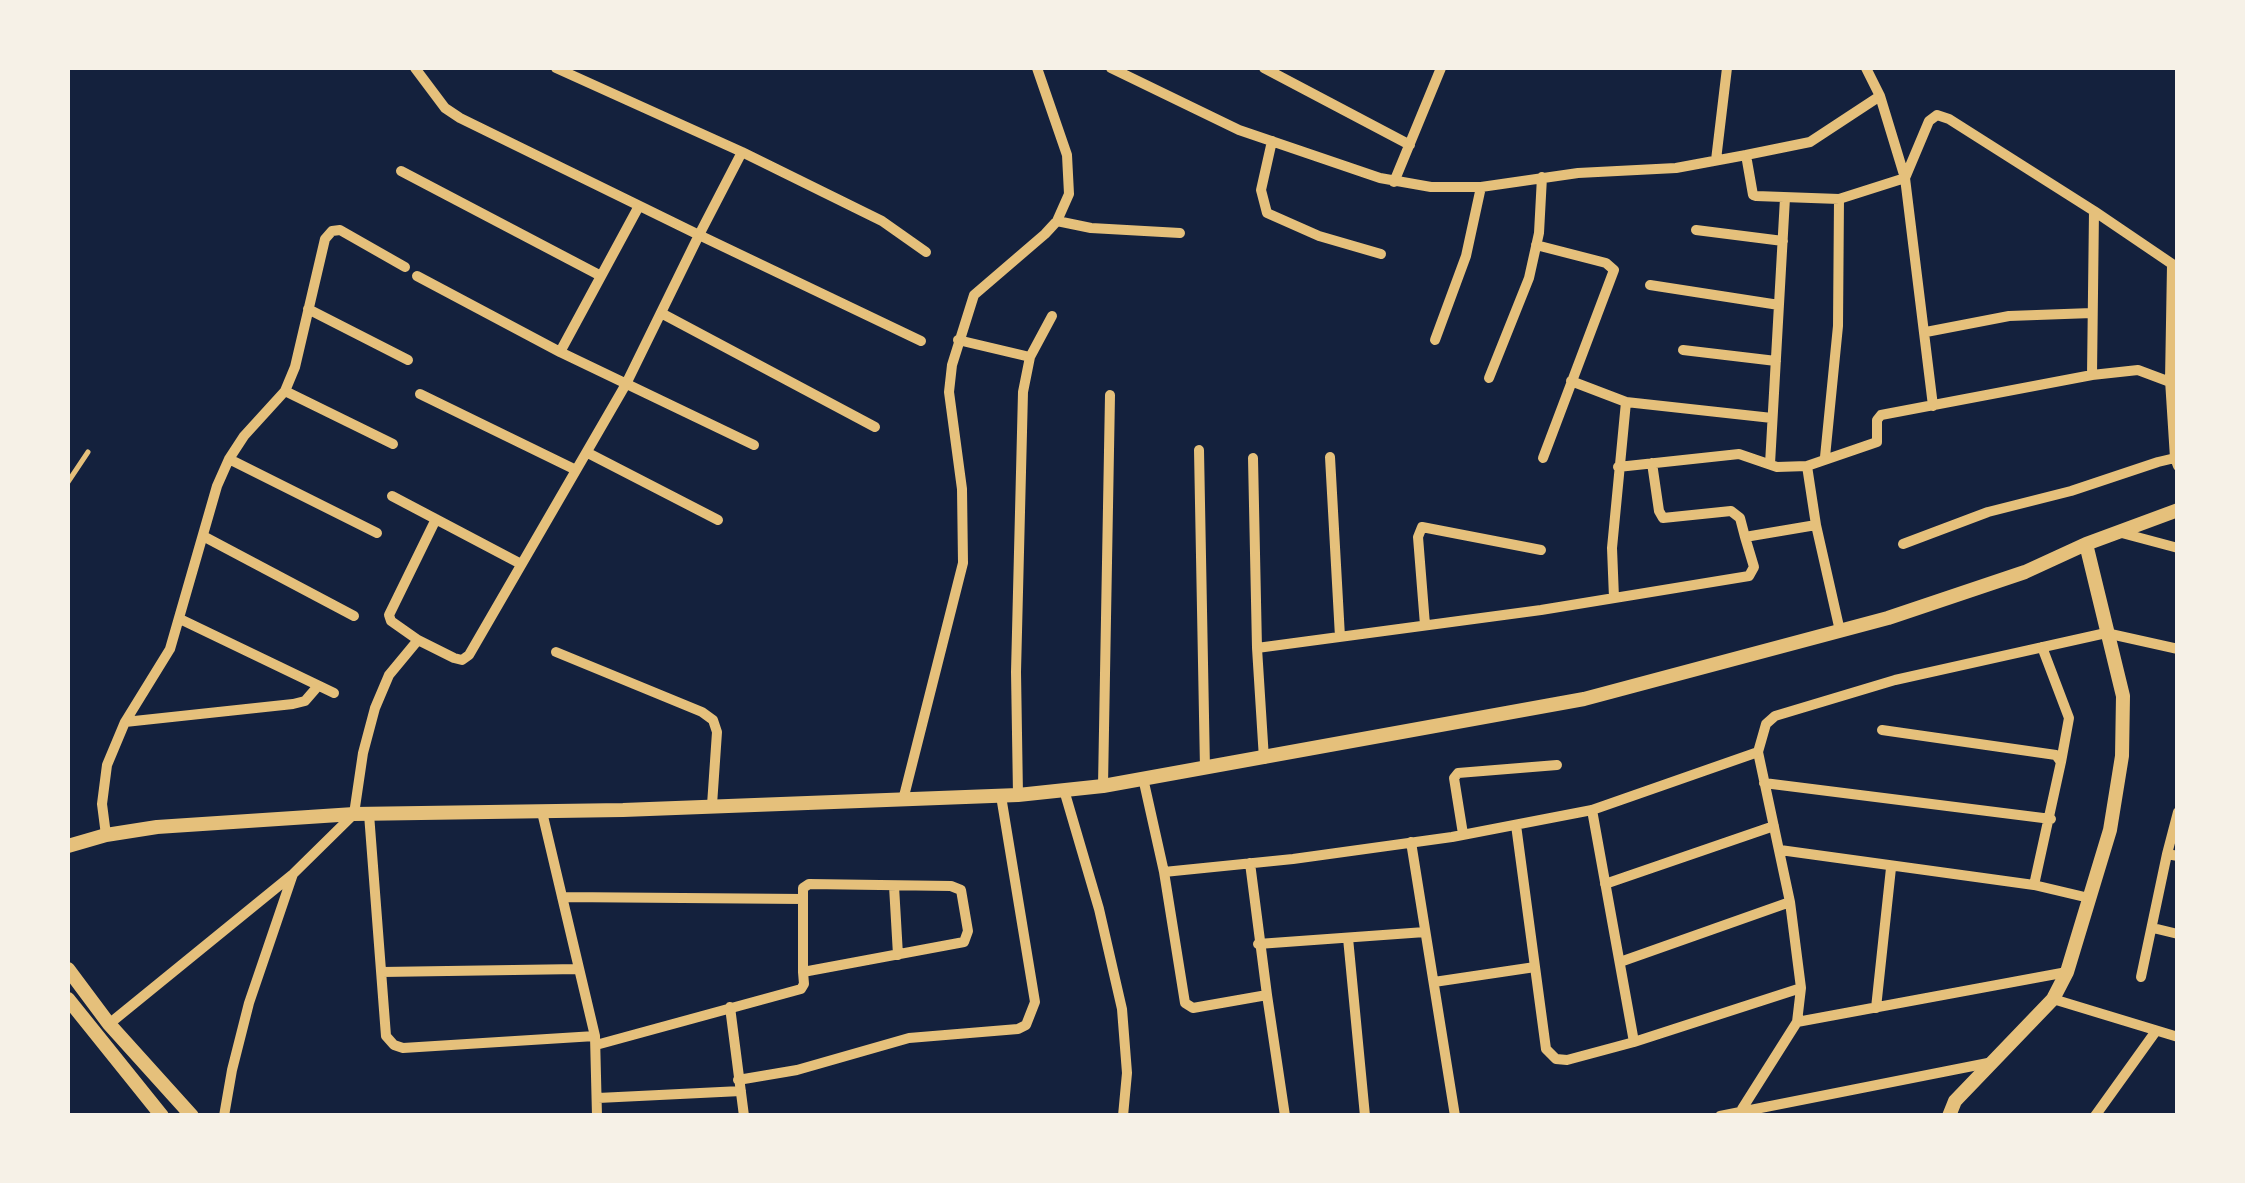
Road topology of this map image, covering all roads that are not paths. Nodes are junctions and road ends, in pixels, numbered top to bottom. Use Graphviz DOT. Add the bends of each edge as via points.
graph roads {
  1 [pos="415,68"];
  2 [pos="556,68"];
  3 [pos="1037,68"];
  4 [pos="1112,68"];
  5 [pos="1264,68"];
  6 [pos="1442,68"];
  7 [pos="1727,68"];
  8 [pos="1866,68"];
  9 [pos="1880,96"];
  10 [pos="1272,142"];
  11 [pos="1410,145"];
  12 [pos="742,152"];
  13 [pos="1746,155"];
  14 [pos="1716,160"];
  15 [pos="401,171"];
  16 [pos="1542,178"];
  17 [pos="1904,178"];
  18 [pos="1394,182"];
  19 [pos="1482,186"];
  20 [pos="1785,198"];
  21 [pos="1839,199"];
  22 [pos="639,206"];
  23 [pos="2094,211"];
  24 [pos="1057,221"];
  25 [pos="1696,230"];
  26 [pos="1180,233"];
  27 [pos="698,235"];
  28 [pos="1783,240"];
  29 [pos="1536,245"];
  30 [pos="926,252"];
  31 [pos="1380,254"];
  32 [pos="2175,266"];
  33 [pos="406,267"];
  34 [pos="417,276"];
  35 [pos="601,276"];
  36 [pos="1650,285"];
  37 [pos="1779,305"];
  38 [pos="308,309"];
  39 [pos="661,313"];
  40 [pos="2092,313"];
  41 [pos="1052,316"];
  42 [pos="1926,332"];
  43 [pos="958,340"];
  44 [pos="1436,340"];
  45 [pos="921,341"];
  46 [pos="1683,350"];
  47 [pos="560,352"];
  48 [pos="1030,357"];
  49 [pos="408,360"];
  50 [pos="1776,361"];
  51 [pos="2092,375"];
  52 [pos="1489,378"];
  53 [pos="1571,382"];
  54 [pos="2174,382"];
  55 [pos="626,384"];
  56 [pos="285,392"];
  57 [pos="420,394"];
  58 [pos="1110,395"];
  59 [pos="1626,402"];
  60 [pos="1934,406"];
  61 [pos="1772,418"];
  62 [pos="875,427"];
  63 [pos="393,444"];
  64 [pos="754,446"];
  65 [pos="1199,450"];
  66 [pos="88,452"];
  67 [pos="588,453"];
  68 [pos="1330,457"];
  69 [pos="1825,457"];
  70 [pos="1253,458"];
  71 [pos="1543,458"];
  72 [pos="229,459"];
  73 [pos="2176,462"];
  74 [pos="1652,464"];
  75 [pos="1770,464"];
  76 [pos="1806,466"];
  77 [pos="1618,467"];
  78 [pos="576,470"];
  79 [pos="68,482"];
  80 [pos="392,496"];
  81 [pos="2178,510"];
  82 [pos="436,519"];
  83 [pos="718,520"];
  84 [pos="1816,525"];
  85 [pos="378,532"];
  86 [pos="2117,532"];
  87 [pos="203,536"];
  88 [pos="1744,537"];
  89 [pos="1903,544"];
  90 [pos="2086,544"];
  91 [pos="2178,548"];
  92 [pos="1541,550"];
  93 [pos="522,564"];
  94 [pos="1614,598"];
  95 [pos="354,616"];
  96 [pos="180,619"];
  97 [pos="1425,625"];
  98 [pos="1840,631"];
  99 [pos="2106,633"];
  100 [pos="1340,637"];
  101 [pos="418,640"];
  102 [pos="2042,647"];
  103 [pos="1257,648"];
  104 [pos="2178,649"];
  105 [pos="556,652"];
  106 [pos="318,686"];
  107 [pos="334,694"];
  108 [pos="125,722"];
  109 [pos="1882,730"];
  110 [pos="1758,752"];
  111 [pos="1264,759"];
  112 [pos="2060,762"];
  113 [pos="1557,766"];
  114 [pos="1205,769"];
  115 [pos="1142,778"];
  116 [pos="1764,783"];
  117 [pos="1103,786"];
  118 [pos="1064,790"];
  119 [pos="1001,796"];
  120 [pos="1018,796"];
  121 [pos="903,800"];
  122 [pos="712,805"];
  123 [pos="1592,810"];
  124 [pos="542,812"];
  125 [pos="2178,812"];
  126 [pos="362,814"];
  127 [pos="2051,819"];
  128 [pos="1516,824"];
  129 [pos="1774,826"];
  130 [pos="1463,834"];
  131 [pos="102,836"];
  132 [pos="1411,842"];
  133 [pos="74,845"];
  134 [pos="1780,850"];
  135 [pos="2172,855"];
  136 [pos="1250,863"];
  137 [pos="1891,868"];
  138 [pos="1164,872"];
  139 [pos="293,874"];
  140 [pos="1604,884"];
  141 [pos="894,886"];
  142 [pos="2034,886"];
  143 [pos="562,897"];
  144 [pos="2089,898"];
  145 [pos="803,899"];
  146 [pos="1790,902"];
  147 [pos="2152,928"];
  148 [pos="1426,932"];
  149 [pos="2178,934"];
  150 [pos="1348,938"];
  151 [pos="1258,944"];
  152 [pos="898,955"];
  153 [pos="1620,962"];
  154 [pos="1535,967"];
  155 [pos="68,969"];
  156 [pos="579,969"];
  157 [pos="382,972"];
  158 [pos="803,972"];
  159 [pos="2066,972"];
  160 [pos="2140,977"];
  161 [pos="1434,982"];
  162 [pos="1801,988"];
  163 [pos="1267,995"];
  164 [pos="68,999"];
  165 [pos="2053,999"];
  166 [pos="730,1008"];
  167 [pos="1876,1008"];
  168 [pos="1797,1022"];
  169 [pos="110,1024"];
  170 [pos="2156,1031"];
  171 [pos="2178,1037"];
  172 [pos="595,1041"];
  173 [pos="1634,1042"];
  174 [pos="1994,1062"];
  175 [pos="739,1085"];
  176 [pos="598,1098"];
  177 [pos="1748,1110"];
  178 [pos="162,1116"];
  179 [pos="192,1116"];
  180 [pos="224,1116"];
  181 [pos="597,1116"];
  182 [pos="744,1116"];
  183 [pos="1123,1116"];
  184 [pos="1285,1116"];
  185 [pos="1365,1116"];
  186 [pos="1455,1116"];
  187 [pos="1720,1116"];
  188 [pos="1949,1116"];
  189 [pos="2095,1116"];
  1 -- 22 [label="street" via="460,118"];
  2 -- 12 [label="street"];
  3 -- 24 [label="street" via="1068,155 1070,194"];
  4 -- 10 [label="street"];
  5 -- 11 [label="street"];
  6 -- 11 [label="street"];
  7 -- 14 [label="street"];
  8 -- 9 [label="street"];
  9 -- 13 [label="street" via="1810,142"];
  9 -- 17 [label="street"];
  10 -- 18 [label="street"];
  10 -- 31 [label="street" via="1260,190 1267,213"];
  11 -- 18 [label="street"];
  12 -- 27 [label="street"];
  12 -- 30 [label="street" via="882,220"];
  13 -- 14 [label="street"];
  13 -- 20 [label="street" via="1753,194"];
  14 -- 16 [label="street"];
  15 -- 35 [label="street"];
  16 -- 19 [label="street"];
  16 -- 29 [label="street"];
  17 -- 21 [label="street"];
  17 -- 23 [label="street" via="1937,115"];
  17 -- 42 [label="street"];
  18 -- 19 [label="street"];
  19 -- 44 [label="street"];
  20 -- 21 [label="street"];
  20 -- 28 [label="street"];
  21 -- 69 [label="street" via="1838,326"];
  22 -- 27 [label="street"];
  22 -- 35 [label="street"];
  23 -- 32 [label="street"];
  23 -- 40 [label="street"];
  24 -- 26 [label="street"];
  24 -- 43 [label="street" via="974,296"];
  25 -- 28 [label="street"];
  27 -- 39 [label="street"];
  27 -- 45 [label="street"];
  28 -- 37 [label="street"];
  29 -- 52 [label="street"];
  29 -- 53 [label="street" via="1614,270"];
  32 -- 54 [label="street"];
  33 -- 38 [label="street" via="332,231"];
  34 -- 47 [label="street"];
  35 -- 47 [label="street"];
  36 -- 37 [label="street"];
  37 -- 50 [label="street"];
  38 -- 49 [label="street"];
  38 -- 56 [label="street"];
  39 -- 55 [label="street"];
  39 -- 62 [label="street"];
  40 -- 42 [label="street" via="2009,316"];
  40 -- 51 [label="street"];
  41 -- 48 [label="street"];
  42 -- 60 [label="street"];
  43 -- 48 [label="street"];
  43 -- 121 [label="street" via="949,392 962,489 962,563"];
  46 -- 50 [label="street"];
  47 -- 55 [label="street"];
  48 -- 120 [label="street" via="1020,489"];
  50 -- 61 [label="street"];
  51 -- 54 [label="street" via="2138,370"];
  51 -- 60 [label="street"];
  53 -- 59 [label="street"];
  53 -- 71 [label="street"];
  54 -- 73 [label="street"];
  55 -- 64 [label="street"];
  55 -- 67 [label="street"];
  56 -- 63 [label="street"];
  56 -- 72 [label="street"];
  57 -- 78 [label="street"];
  58 -- 117 [label="street"];
  59 -- 61 [label="street"];
  59 -- 77 [label="street"];
  60 -- 69 [label="street" via="1881,415 1877,442"];
  61 -- 75 [label="street"];
  65 -- 114 [label="street"];
  66 -- 79 [label="lane"];
  67 -- 78 [label="street"];
  67 -- 83 [label="street"];
  68 -- 100 [label="street"];
  69 -- 76 [label="street"];
  70 -- 103 [label="street"];
  72 -- 85 [label="street"];
  72 -- 87 [label="street"];
  73 -- 89 [label="street" via="1988,512"];
  74 -- 75 [label="street" via="1739,454"];
  74 -- 77 [label="street"];
  74 -- 88 [label="street" via="1663,518 1731,511"];
  75 -- 76 [label="street"];
  76 -- 84 [label="street"];
  77 -- 94 [label="street"];
  78 -- 93 [label="street"];
  80 -- 82 [label="street"];
  81 -- 86 [label="street"];
  82 -- 93 [label="street"];
  82 -- 101 [label="street" via="389,615"];
  84 -- 88 [label="street"];
  84 -- 98 [label="street"];
  86 -- 90 [label="street"];
  86 -- 91 [label="street"];
  87 -- 95 [label="street"];
  87 -- 96 [label="street"];
  88 -- 94 [label="street" via="1754,567 1749,576"];
  90 -- 98 [label="street" via="2025,572"];
  90 -- 99 [label="street"];
  92 -- 97 [label="street" via="1422,527"];
  93 -- 101 [label="street" via="469,655 462,660"];
  94 -- 97 [label="street"];
  96 -- 106 [label="street"];
  96 -- 108 [label="street" via="170,649"];
  97 -- 100 [label="street"];
  98 -- 111 [label="street" via="1584,700"];
  99 -- 102 [label="street"];
  99 -- 104 [label="street"];
  99 -- 144 [label="street" via="2123,696 2122,756 2110,830"];
  100 -- 103 [label="street"];
  101 -- 126 [label="street" via="389,675 376,708 363,753"];
  102 -- 110 [label="street" via="1774,716"];
  102 -- 112 [label="street" via="2070,718"];
  103 -- 111 [label="street"];
  105 -- 122 [label="street" via="713,720"];
  106 -- 107 [label="street"];
  106 -- 108 [label="street" via="294,704"];
  108 -- 131 [label="street" via="107,765"];
  109 -- 112 [label="street" via="2049,752"];
  110 -- 116 [label="street"];
  110 -- 123 [label="street"];
  111 -- 114 [label="street"];
  112 -- 127 [label="street"];
  113 -- 130 [label="street" via="1458,773"];
  114 -- 115 [label="street"];
  115 -- 117 [label="street"];
  115 -- 138 [label="street"];
  116 -- 127 [label="street"];
  116 -- 129 [label="street"];
  117 -- 118 [label="street"];
  118 -- 120 [label="street"];
  118 -- 183 [label="street" via="1122,1009"];
  119 -- 120 [label="street"];
  119 -- 121 [label="street"];
  119 -- 175 [label="street" via="1034,1002 1026,1024 909,1038"];
  121 -- 122 [label="street"];
  122 -- 124 [label="street"];
  123 -- 128 [label="street"];
  123 -- 140 [label="street"];
  124 -- 126 [label="street"];
  124 -- 143 [label="street"];
  125 -- 135 [label="street"];
  126 -- 131 [label="street" via="157,826"];
  126 -- 139 [label="street"];
  126 -- 157 [label="street"];
  127 -- 142 [label="street"];
  128 -- 130 [label="street"];
  128 -- 154 [label="street"];
  129 -- 134 [label="street"];
  129 -- 140 [label="street"];
  130 -- 132 [label="street"];
  131 -- 133 [label="street"];
  132 -- 136 [label="street"];
  132 -- 148 [label="street"];
  134 -- 137 [label="street"];
  134 -- 146 [label="street"];
  135 -- 147 [label="street"];
  136 -- 138 [label="street"];
  136 -- 151 [label="street"];
  137 -- 142 [label="street"];
  137 -- 167 [label="street"];
  138 -- 163 [label="street" via="1185,1003 1193,1008"];
  139 -- 169 [label="street"];
  139 -- 180 [label="street" via="249,1003"];
  140 -- 153 [label="street"];
  141 -- 145 [label="street" via="809,884"];
  141 -- 152 [label="street"];
  141 -- 152 [label="street" via="958,888 968,931 964,942"];
  142 -- 144 [label="street"];
  143 -- 145 [label="street"];
  143 -- 156 [label="street"];
  144 -- 159 [label="street"];
  145 -- 158 [label="street"];
  146 -- 153 [label="street"];
  146 -- 162 [label="street"];
  147 -- 149 [label="street"];
  147 -- 160 [label="street"];
  148 -- 150 [label="street"];
  148 -- 161 [label="street"];
  150 -- 151 [label="street"];
  150 -- 185 [label="street"];
  151 -- 163 [label="street"];
  152 -- 158 [label="street"];
  153 -- 173 [label="street"];
  154 -- 161 [label="street"];
  154 -- 173 [label="street" via="1546,1049 1556,1060"];
  155 -- 169 [label="street"];
  156 -- 157 [label="street"];
  156 -- 172 [label="street"];
  157 -- 172 [label="street" via="386,1036 403,1048"];
  158 -- 166 [label="street" via="798,991"];
  159 -- 165 [label="street"];
  159 -- 167 [label="street"];
  161 -- 186 [label="street"];
  162 -- 168 [label="street"];
  162 -- 173 [label="street"];
  163 -- 184 [label="street"];
  164 -- 178 [label="street"];
  165 -- 170 [label="street"];
  165 -- 174 [label="street"];
  166 -- 172 [label="street"];
  166 -- 175 [label="street"];
  167 -- 168 [label="street"];
  168 -- 177 [label="street"];
  169 -- 179 [label="street"];
  170 -- 171 [label="street"];
  170 -- 189 [label="street"];
  172 -- 176 [label="street"];
  174 -- 177 [label="street"];
  174 -- 188 [label="street"];
  175 -- 176 [label="street"];
  175 -- 182 [label="street"];
  176 -- 181 [label="street"];
  177 -- 187 [label="street"];
}
